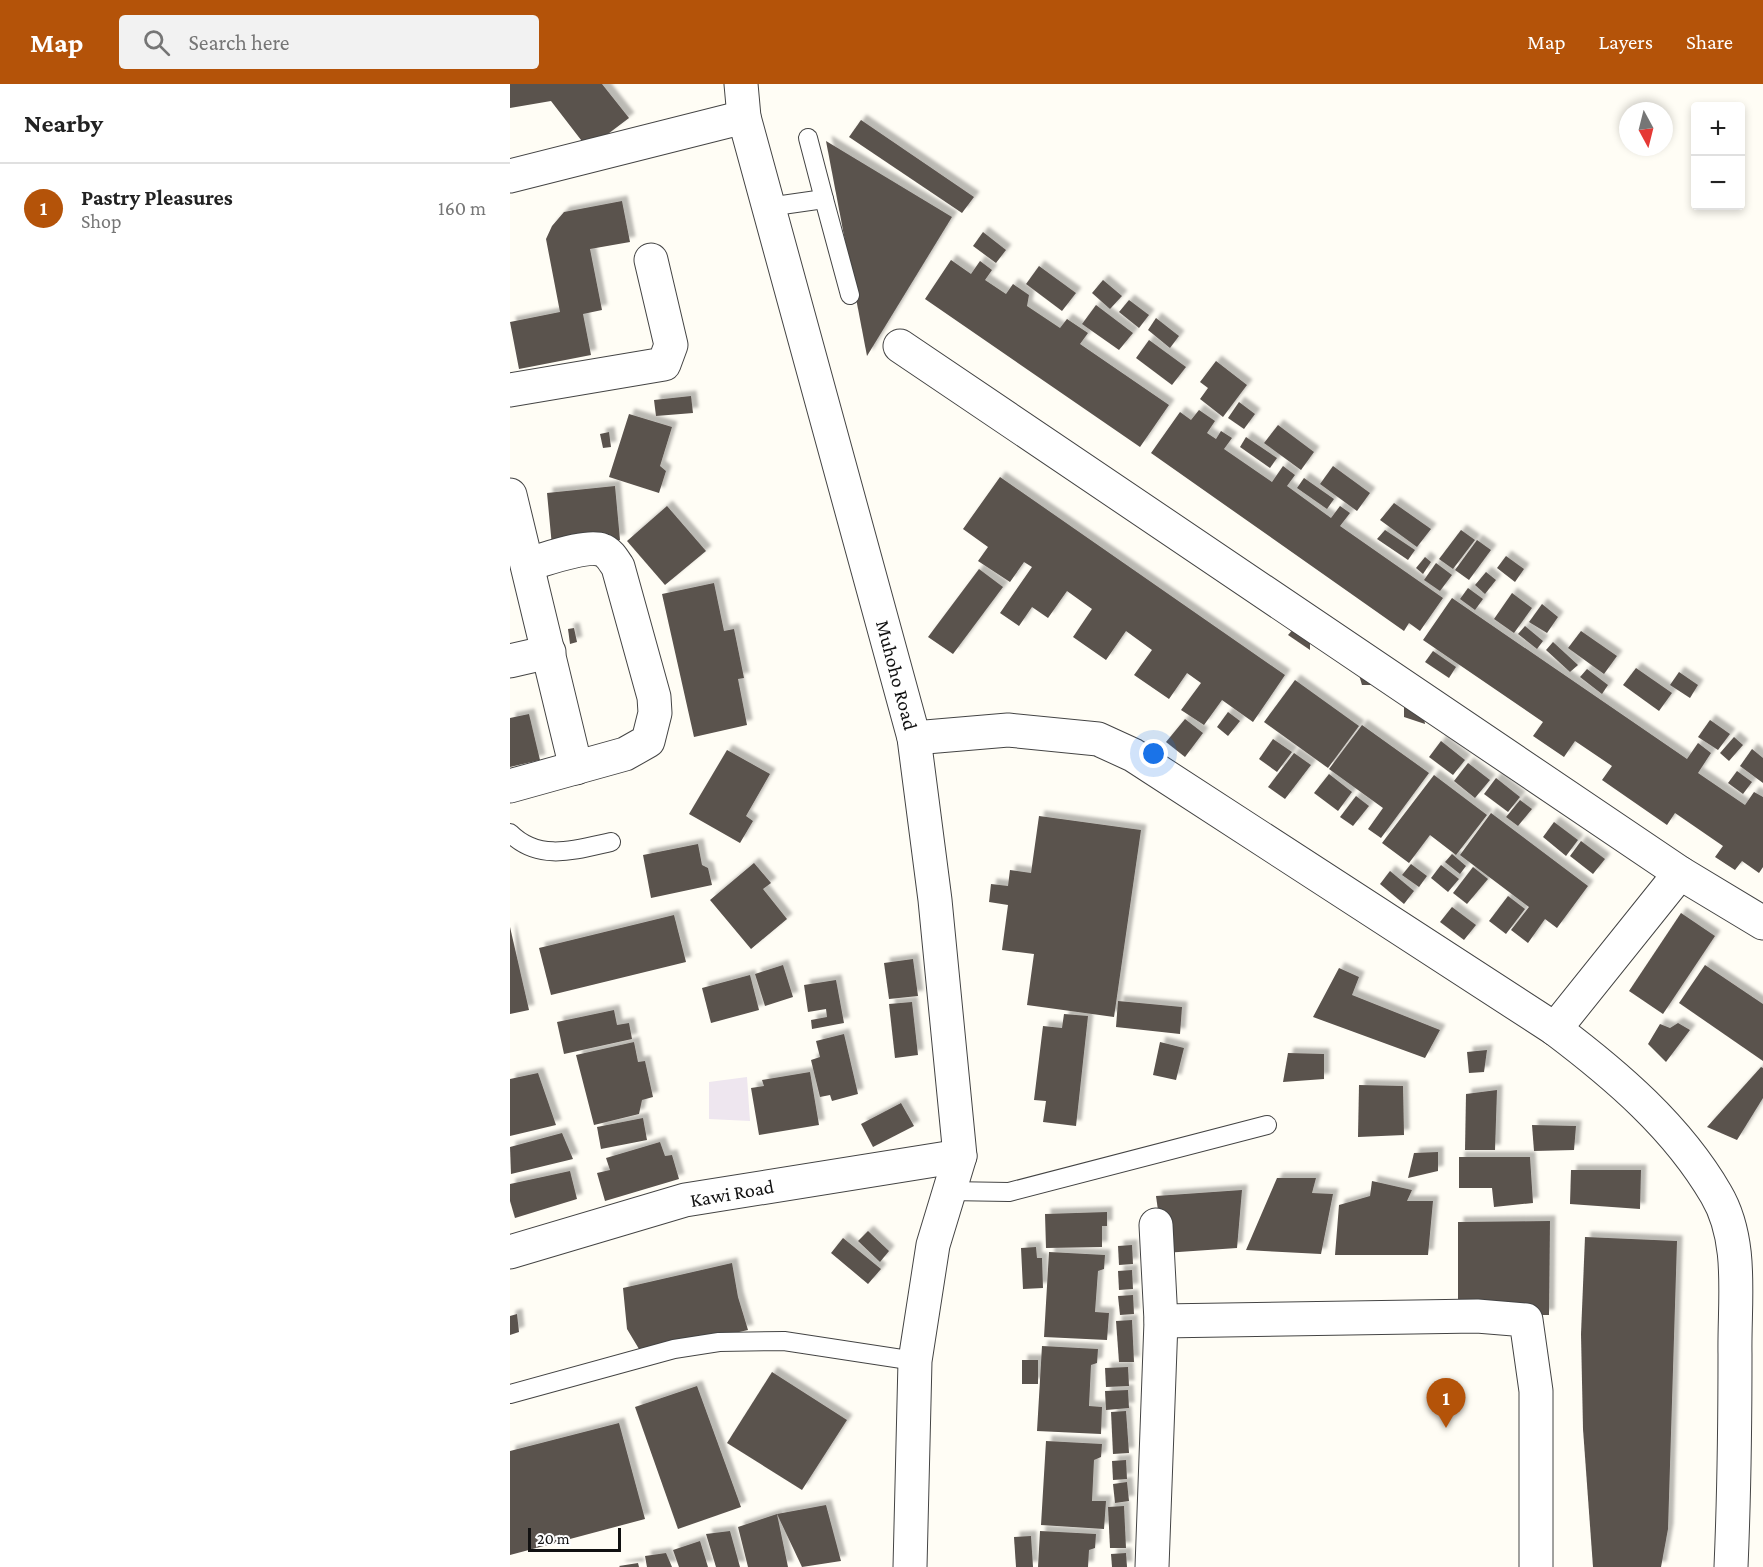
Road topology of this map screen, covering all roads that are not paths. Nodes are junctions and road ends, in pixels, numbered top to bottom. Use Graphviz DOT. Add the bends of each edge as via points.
graph roads {
  1 [pos="741,84"];
  2 [pos="744,117"];
  3 [pos="808,138"];
  4 [pos="510,176"];
  5 [pos="824,199"];
  6 [pos="768,207"];
  7 [pos="651,260"];
  8 [pos="850,295"];
  9 [pos="900,346"];
  10 [pos="510,390"];
  11 [pos="510,495"];
  12 [pos="528,564"];
  13 [pos="549,652"];
  14 [pos="510,662"];
  15 [pos="914,738"];
  16 [pos="576,768"];
  17 [pos="510,786"];
  18 [pos="510,832"];
  19 [pos="611,842"];
  20 [pos="1680,873"];
  21 [pos="1763,923"];
  22 [pos="1555,1029"];
  23 [pos="1268,1125"];
  24 [pos="960,1156"];
  25 [pos="948,1191"];
  26 [pos="1156,1225"];
  27 [pos="510,1252"];
  28 [pos="1161,1322"];
  29 [pos="915,1362"];
  30 [pos="510,1394"];
  31 [pos="1749,1474"];
  32 [pos="910,1567"];
  33 [pos="1152,1567"];
  34 [pos="1536,1567"];
  35 [pos="1731,1567"];
  1 -- 2 [label="street, Muhoho Road"];
  2 -- 4 [label="street"];
  2 -- 6 [label="street, Muhoho Road"];
  3 -- 5 [label="lane"];
  5 -- 6 [label="lane"];
  5 -- 8 [label="lane"];
  6 -- 15 [label="street, Muhoho Road"];
  7 -- 10 [label="street" via="671,345 664,364"];
  9 -- 20 [label="street"];
  11 -- 12 [label="street"];
  12 -- 13 [label="street"];
  12 -- 16 [label="street" via="584,549 602,549 612,558 618,567 650,678 655,713 648,741 625,754"];
  13 -- 14 [label="street"];
  13 -- 16 [label="street"];
  15 -- 22 [label="street" via="1019,731 1098,739 1133,755"];
  15 -- 24 [label="street, Muhoho Road" via="935,900"];
  16 -- 17 [label="street"];
  18 -- 19 [label="lane" via="518,841 540,850 563,853"];
  20 -- 21 [label="street"];
  20 -- 22 [label="street"];
  22 -- 31 [label="street" via="1597,1061 1667,1126 1717,1195 1730,1228 1736,1275"];
  23 -- 25 [label="lane" via="1009,1192"];
  24 -- 25 [label="street"];
  24 -- 27 [label="street, Kawi Road" via="685,1200"];
  25 -- 29 [label="street" via="931,1254"];
  26 -- 28 [label="street"];
  28 -- 33 [label="street"];
  28 -- 34 [label="street" via="1476,1317 1526,1320 1536,1391"];
  29 -- 30 [label="lane" via="784,1341 719,1342 674,1349"];
  29 -- 32 [label="street"];
  31 -- 35 [label="street"];
}
